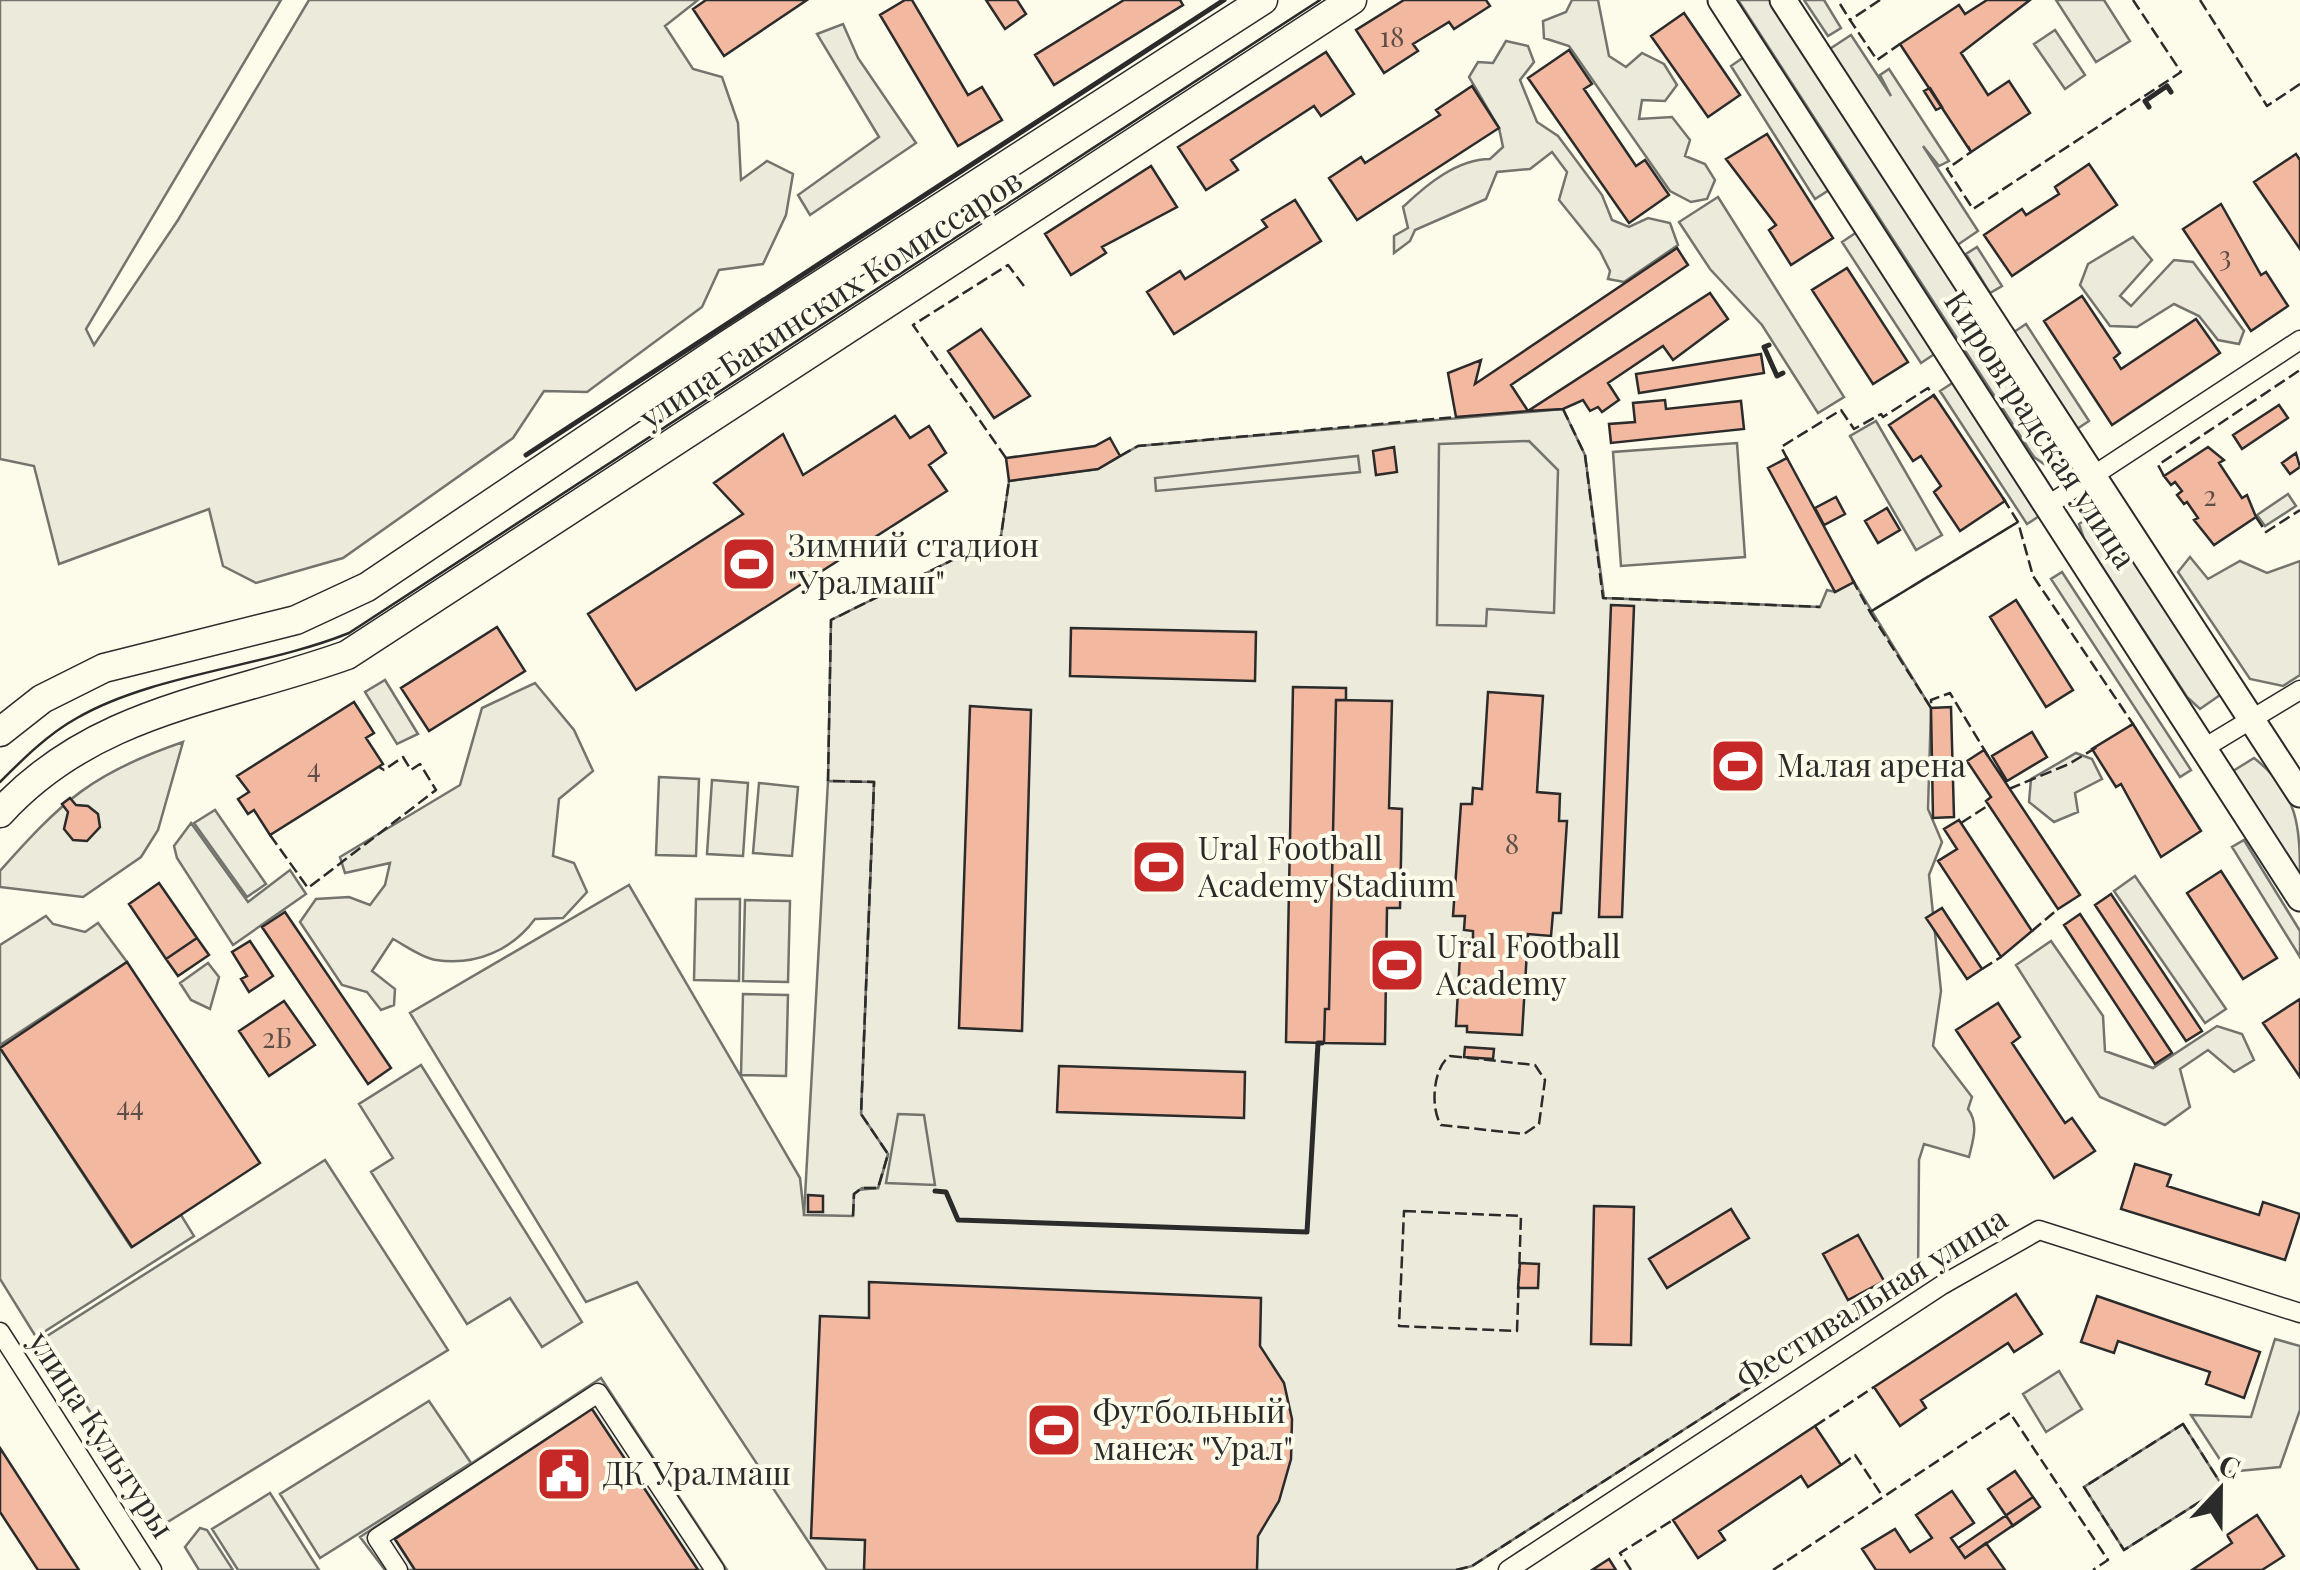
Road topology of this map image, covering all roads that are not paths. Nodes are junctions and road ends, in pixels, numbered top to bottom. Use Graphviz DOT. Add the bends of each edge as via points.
graph roads {
  1 [pos="1262,0"];
  2 [pos="1352,0"];
  3 [pos="1722,0"];
  4 [pos="1783,0"];
  5 [pos="2300,340"];
  6 [pos="2092,476"];
  7 [pos="2050,504"];
  8 [pos="2300,690"];
  9 [pos="2252,721"];
  10 [pos="0,732"];
  11 [pos="2204,748"];
  12 [pos="2300,794"];
  13 [pos="0,813"];
  14 [pos="2300,898"];
  15 [pos="2300,1313"];
  16 [pos="0,1332"];
  17 [pos="152,1570"];
  18 [pos="398,1570"];
  19 [pos="714,1570"];
  20 [pos="1508,1570"];
  1 -- 10 [label="main road, улица Бакинских Комиссаров" via="726,345 367,587 296,620 104,668 42,699"];
  2 -- 13 [label="main road, улица Бакинских Комиссаров" via="347,655 100,736 33,776"];
  3 -- 7 [label="main road, Кировградская улица"];
  4 -- 6 [label="main road, Кировградская улица"];
  5 -- 6 [label="street"];
  6 -- 7 [label="street"];
  6 -- 9 [label="main road, Кировградская улица"];
  7 -- 11 [label="main road, Кировградская улица"];
  8 -- 9 [label="street"];
  9 -- 11 [label="street"];
  9 -- 12 [label="main road, Кировградская улица"];
  11 -- 14 [label="main road, Кировградская улица"];
  15 -- 20 [label="street, Фестивальная улица" via="2039,1230 1942,1285"];
  16 -- 17 [label="street, улица Культуры"];
  18 -- 19 [label="street" via="377,1538 598,1393"];
}
